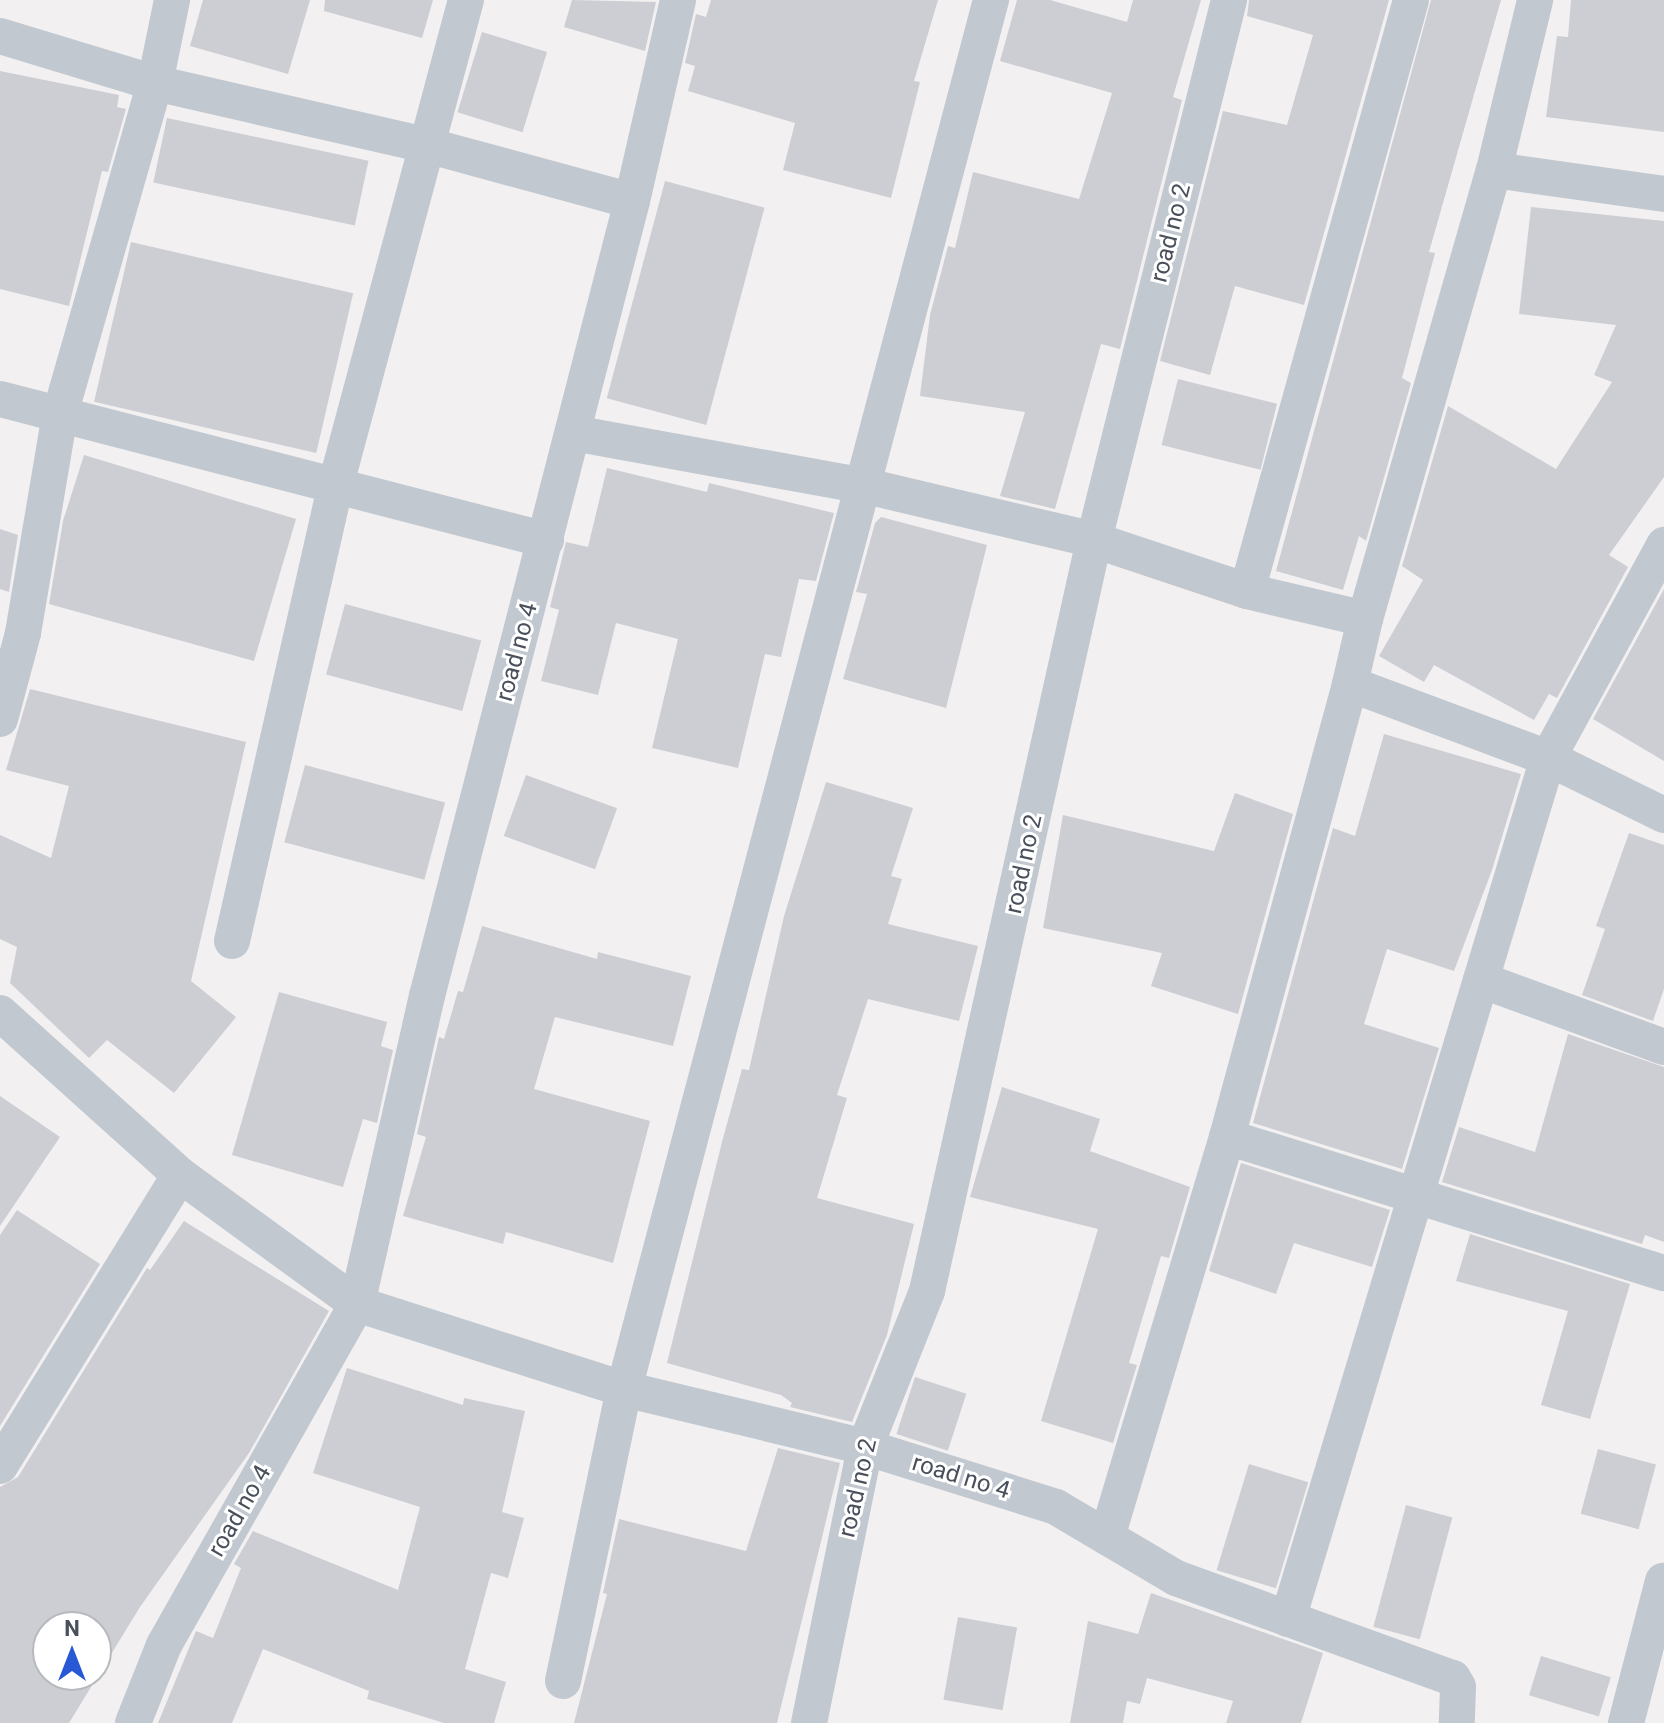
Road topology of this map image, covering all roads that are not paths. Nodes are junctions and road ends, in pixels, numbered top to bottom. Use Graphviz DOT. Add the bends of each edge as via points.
graph roads {
  1 [pos="172,0"];
  2 [pos="466,0"];
  3 [pos="678,0"];
  4 [pos="991,0"];
  5 [pos="1229,0"];
  6 [pos="1411,0"];
  7 [pos="1535,0"];
  8 [pos="0,36"];
  9 [pos="155,83"];
  10 [pos="430,146"];
  11 [pos="1494,170"];
  12 [pos="1664,194"];
  13 [pos="632,201"];
  14 [pos="0,399"];
  15 [pos="60,414"];
  16 [pos="573,433"];
  17 [pos="336,484"];
  18 [pos="866,486"];
  19 [pos="546,540"];
  20 [pos="1094,540"];
  21 [pos="1664,545"];
  22 [pos="1247,591"];
  23 [pos="1365,619"];
  24 [pos="1350,684"];
  25 [pos="0,719"];
  26 [pos="1548,758"];
  27 [pos="1664,815"];
  28 [pos="232,941"];
  29 [pos="1481,980"];
  30 [pos="0,1013"];
  31 [pos="1664,1047"];
  32 [pos="1227,1137"];
  33 [pos="180,1175"];
  34 [pos="1415,1192"];
  35 [pos="1664,1273"];
  36 [pos="357,1304"];
  37 [pos="624,1389"];
  38 [pos="865,1447"];
  39 [pos="0,1466"];
  40 [pos="1107,1537"];
  41 [pos="1663,1581"];
  42 [pos="1288,1619"];
  43 [pos="563,1681"];
  44 [pos="133,1723"];
  45 [pos="809,1723"];
  46 [pos="1457,1723"];
  47 [pos="1626,1723"];
  1 -- 9 [label="street"];
  2 -- 10 [label="street"];
  3 -- 13 [label="street, road no 4"];
  4 -- 18 [label="street"];
  5 -- 20 [label="street, road no 2"];
  6 -- 22 [label="street"];
  7 -- 11 [label="street"];
  8 -- 9 [label="street"];
  9 -- 10 [label="street"];
  9 -- 15 [label="street"];
  10 -- 13 [label="street"];
  10 -- 17 [label="street"];
  11 -- 12 [label="street"];
  11 -- 23 [label="street"];
  13 -- 16 [label="street, road no 4"];
  14 -- 15 [label="street"];
  15 -- 17 [label="street"];
  15 -- 25 [label="street" via="23,633"];
  16 -- 18 [label="street"];
  16 -- 19 [label="street, road no 4"];
  17 -- 19 [label="street"];
  17 -- 28 [label="street"];
  18 -- 20 [label="street"];
  18 -- 37 [label="street"];
  19 -- 36 [label="street, road no 4" via="427,996"];
  20 -- 22 [label="street"];
  20 -- 38 [label="street, road no 2" via="927,1291"];
  21 -- 26 [label="street"];
  22 -- 23 [label="street"];
  23 -- 24 [label="street"];
  24 -- 26 [label="street"];
  24 -- 32 [label="street"];
  26 -- 27 [label="street"];
  26 -- 29 [label="street"];
  29 -- 31 [label="street"];
  29 -- 34 [label="street"];
  30 -- 33 [label="street, road no 4"];
  32 -- 34 [label="street"];
  32 -- 40 [label="street"];
  33 -- 36 [label="street, road no 4"];
  33 -- 39 [label="street"];
  34 -- 35 [label="street"];
  34 -- 42 [label="street"];
  36 -- 37 [label="street, road no 4"];
  36 -- 44 [label="street, road no 4" via="164,1645"];
  37 -- 38 [label="street, road no 4"];
  37 -- 43 [label="street"];
  38 -- 40 [label="street, road no 4" via="1056,1507"];
  38 -- 45 [label="street, road no 2"];
  40 -- 42 [label="street, road no 4" via="1176,1578"];
  41 -- 47 [label="street"];
  42 -- 46 [label="street, road no 4" via="1453,1678 1458,1687"];
}
